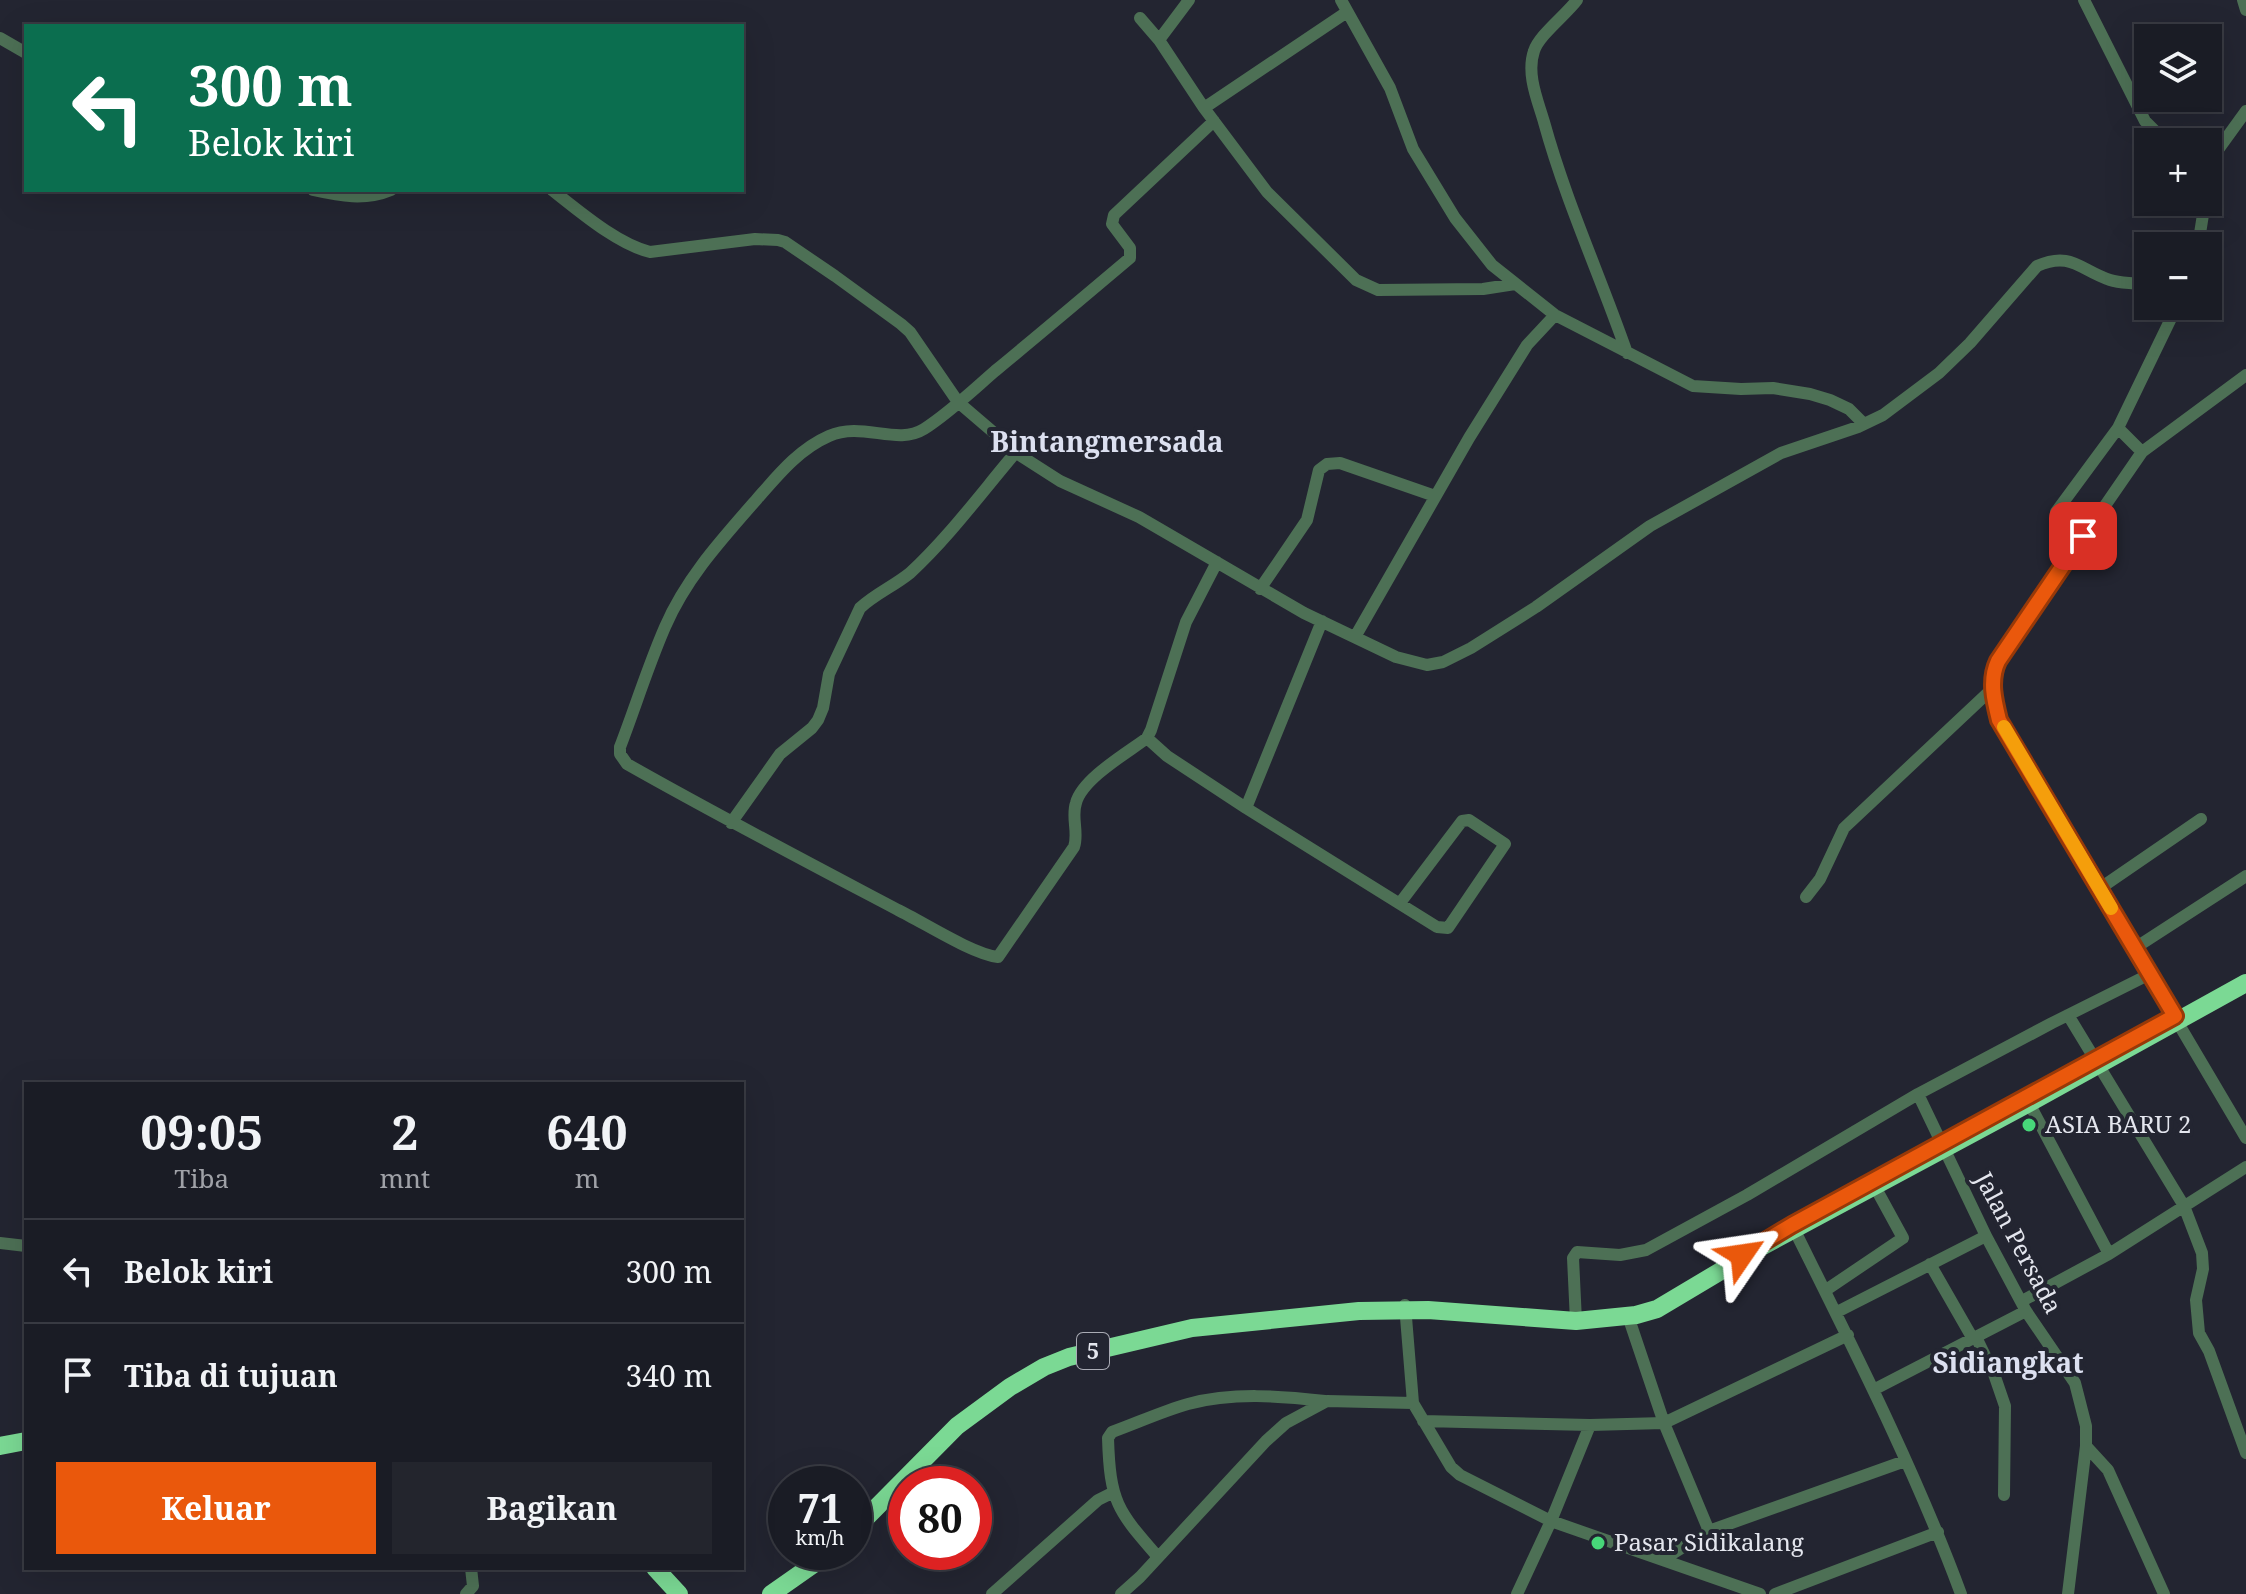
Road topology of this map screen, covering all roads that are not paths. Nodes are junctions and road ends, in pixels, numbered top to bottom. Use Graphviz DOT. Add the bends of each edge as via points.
graph roads {
  1 [pos="1189,0"];
  2 [pos="1577,0"];
  3 [pos="2084,0"];
  4 [pos="2243,0"];
  5 [pos="1344,6"];
  6 [pos="2246,10"];
  7 [pos="1140,18"];
  8 [pos="0,38"];
  9 [pos="1159,40"];
  10 [pos="24,52"];
  11 [pos="1204,108"];
  12 [pos="2246,111"];
  13 [pos="1214,121"];
  14 [pos="2152,128"];
  15 [pos="2222,143"];
  16 [pos="325,192"];
  17 [pos="386,192"];
  18 [pos="555,192"];
  19 [pos="1515,284"];
  20 [pos="2134,284"];
  21 [pos="1555,315"];
  22 [pos="2169,320"];
  23 [pos="1627,353"];
  24 [pos="2246,375"];
  25 [pos="958,402"];
  26 [pos="1864,424"];
  27 [pos="2118,428"];
  28 [pos="1016,452"];
  29 [pos="2142,452"];
  30 [pos="1435,496"];
  31 [pos="2083,536"];
  32 [pos="1217,562"];
  33 [pos="1260,589"];
  34 [pos="1322,621"];
  35 [pos="1355,637"];
  36 [pos="1993,688"];
  37 [pos="1147,738"];
  38 [pos="1246,808"];
  39 [pos="2201,819"];
  40 [pos="731,823"];
  41 [pos="2246,876"];
  42 [pos="2099,889"];
  43 [pos="1806,897"];
  44 [pos="1400,903"];
  45 [pos="2135,948"];
  46 [pos="2150,974"];
  47 [pos="2246,980"];
  48 [pos="2068,1015"];
  49 [pos="2176,1018"];
  50 [pos="2098,1062"];
  51 [pos="1918,1094"];
  52 [pos="2029,1103"];
  53 [pos="2246,1138"];
  54 [pos="1942,1145"];
  55 [pos="2246,1167"];
  56 [pos="1874,1185"];
  57 [pos="2184,1206"];
  58 [pos="1793,1227"];
  59 [pos="1986,1236"];
  60 [pos="0,1243"];
  61 [pos="24,1246"];
  62 [pos="2109,1254"];
  63 [pos="1930,1264"];
  64 [pos="1826,1290"];
  65 [pos="2024,1306"];
  66 [pos="1401,1309"];
  67 [pos="1837,1312"];
  68 [pos="1628,1316"];
  69 [pos="1576,1318"];
  70 [pos="1848,1335"];
  71 [pos="1974,1338"];
  72 [pos="1875,1389"];
  73 [pos="1327,1401"];
  74 [pos="1413,1403"];
  75 [pos="1423,1421"];
  76 [pos="1664,1423"];
  77 [pos="1590,1425"];
  78 [pos="24,1441"];
  79 [pos="0,1446"];
  80 [pos="2086,1446"];
  81 [pos="2246,1453"];
  82 [pos="1905,1461"];
  83 [pos="2108,1470"];
  84 [pos="2082,1485"];
  85 [pos="1112,1493"];
  86 [pos="2004,1495"];
  87 [pos="872,1512"];
  88 [pos="1551,1521"];
  89 [pos="1709,1531"];
  90 [pos="1938,1532"];
  91 [pos="1158,1557"];
  92 [pos="1664,1559"];
  93 [pos="471,1570"];
  94 [pos="657,1570"];
  95 [pos="805,1570"];
  96 [pos="466,1594"];
  97 [pos="679,1594"];
  98 [pos="771,1594"];
  99 [pos="992,1594"];
  100 [pos="1121,1594"];
  101 [pos="1517,1594"];
  102 [pos="1760,1594"];
  103 [pos="1775,1594"];
  104 [pos="1961,1594"];
  105 [pos="2068,1594"];
  106 [pos="2164,1594"];
  1 -- 9 [label="street"];
  2 -- 23 [label="street" via="1533,51 1533,83 1565,193"];
  3 -- 14 [label="street"];
  4 -- 6 [label="street"];
  5 -- 11 [label="street"];
  5 -- 19 [label="street" via="1390,88 1413,149 1438,192 1471,240"];
  7 -- 9 [label="street"];
  8 -- 10 [label="street"];
  9 -- 11 [label="street"];
  11 -- 13 [label="street"];
  12 -- 15 [label="street"];
  13 -- 19 [label="street" via="1267,192 1364,285 1431,291"];
  13 -- 25 [label="street" via="1114,215 1112,224 1130,248 1130,258"];
  16 -- 17 [label="street" via="361,198"];
  18 -- 25 [label="street" via="650,252 755,239 785,242 910,332"];
  19 -- 21 [label="street"];
  20 -- 26 [label="street" via="2110,280 2073,261 2037,266 1939,373"];
  21 -- 23 [label="street"];
  21 -- 30 [label="street" via="1527,345"];
  22 -- 27 [label="street"];
  23 -- 26 [label="street" via="1693,386 1773,388 1830,400"];
  24 -- 29 [label="street"];
  25 -- 28 [label="street"];
  25 -- 40 [label="street" via="912,435 856,430 807,449 710,552 677,604 620,754 627,764"];
  26 -- 35 [label="street" via="1781,453 1650,526 1536,607 1443,662 1407,661"];
  27 -- 29 [label="street"];
  27 -- 31 [label="street" via="2056,512"];
  28 -- 32 [label="street" via="1060,481 1139,517"];
  28 -- 40 [label="street" via="921,562 860,608 829,674 818,720 780,754"];
  29 -- 31 [label="street"];
  30 -- 33 [label="street" via="1340,463 1327,464 1319,470 1307,520"];
  30 -- 35 [label="street"];
  31 -- 36 [label="street" via="1998,661"];
  32 -- 33 [label="street"];
  32 -- 37 [label="street" via="1186,622"];
  33 -- 34 [label="street"];
  34 -- 35 [label="street"];
  34 -- 38 [label="street"];
  36 -- 42 [label="street" via="1999,720"];
  36 -- 43 [label="street" via="1844,828"];
  37 -- 38 [label="street"];
  37 -- 40 [label="street" via="1080,792 1074,808 1074,847 998,957"];
  38 -- 44 [label="street"];
  39 -- 42 [label="street"];
  41 -- 45 [label="street"];
  42 -- 45 [label="street"];
  44 -- 44 [label="street" via="1462,821 1469,820 1505,844 1448,928 1437,927"];
  45 -- 46 [label="street"];
  46 -- 48 [label="street"];
  46 -- 49 [label="street"];
  47 -- 49 [label="highway, 5"];
  48 -- 50 [label="street"];
  48 -- 51 [label="street"];
  49 -- 50 [label="highway, 5"];
  49 -- 53 [label="street"];
  50 -- 52 [label="highway, 5"];
  50 -- 54 [label="highway, 5"];
  50 -- 57 [label="street"];
  51 -- 54 [label="street, Jalan Persada"];
  51 -- 69 [label="street" via="1646,1250 1620,1255 1577,1252"];
  52 -- 54 [label="highway, 5"];
  52 -- 62 [label="street"];
  54 -- 56 [label="highway, 5"];
  54 -- 58 [label="highway, 5"];
  54 -- 59 [label="street, Jalan Persada"];
  55 -- 57 [label="street"];
  56 -- 58 [label="highway, 5"];
  56 -- 64 [label="street" via="1903,1238"];
  57 -- 62 [label="street"];
  57 -- 81 [label="street" via="2202,1253 2196,1300 2199,1333"];
  58 -- 64 [label="street"];
  58 -- 68 [label="highway, 5" via="1671,1302"];
  58 -- 69 [label="highway, 5" via="1654,1307"];
  59 -- 63 [label="street"];
  59 -- 65 [label="street, Jalan Persada"];
  60 -- 61 [label="street"];
  62 -- 65 [label="street"];
  63 -- 67 [label="street"];
  63 -- 71 [label="street"];
  64 -- 67 [label="street"];
  65 -- 71 [label="street"];
  65 -- 80 [label="street, Jalan Persada" via="2075,1383"];
  66 -- 69 [label="highway, 5"];
  66 -- 74 [label="street"];
  66 -- 87 [label="highway, 5" via="1192,1328 1044,1367 957,1426"];
  67 -- 70 [label="street"];
  68 -- 69 [label="highway, 5"];
  68 -- 76 [label="street"];
  70 -- 72 [label="street"];
  70 -- 76 [label="street"];
  71 -- 72 [label="street"];
  71 -- 86 [label="street" via="2005,1406"];
  72 -- 82 [label="street"];
  73 -- 74 [label="street"];
  73 -- 85 [label="street" via="1240,1396 1189,1403 1112,1432"];
  73 -- 91 [label="street" via="1286,1423 1266,1441"];
  74 -- 75 [label="street"];
  75 -- 77 [label="street"];
  75 -- 88 [label="street" via="1460,1475"];
  76 -- 77 [label="street"];
  76 -- 89 [label="street"];
  77 -- 88 [label="street"];
  78 -- 79 [label="highway"];
  80 -- 83 [label="street"];
  80 -- 84 [label="street, Jalan Persada"];
  82 -- 89 [label="street"];
  82 -- 90 [label="street"];
  83 -- 84 [label="street" via="2090,1474"];
  83 -- 106 [label="street"];
  84 -- 105 [label="street, Jalan Persada"];
  85 -- 91 [label="street" via="1129,1524"];
  85 -- 99 [label="street"];
  88 -- 92 [label="street"];
  88 -- 101 [label="street"];
  89 -- 92 [label="street"];
  90 -- 103 [label="street"];
  90 -- 104 [label="street"];
  91 -- 100 [label="street"];
  92 -- 102 [label="street"];
  93 -- 96 [label="street" via="473,1586"];
  94 -- 97 [label="highway"];
  95 -- 98 [label="highway"];
}
